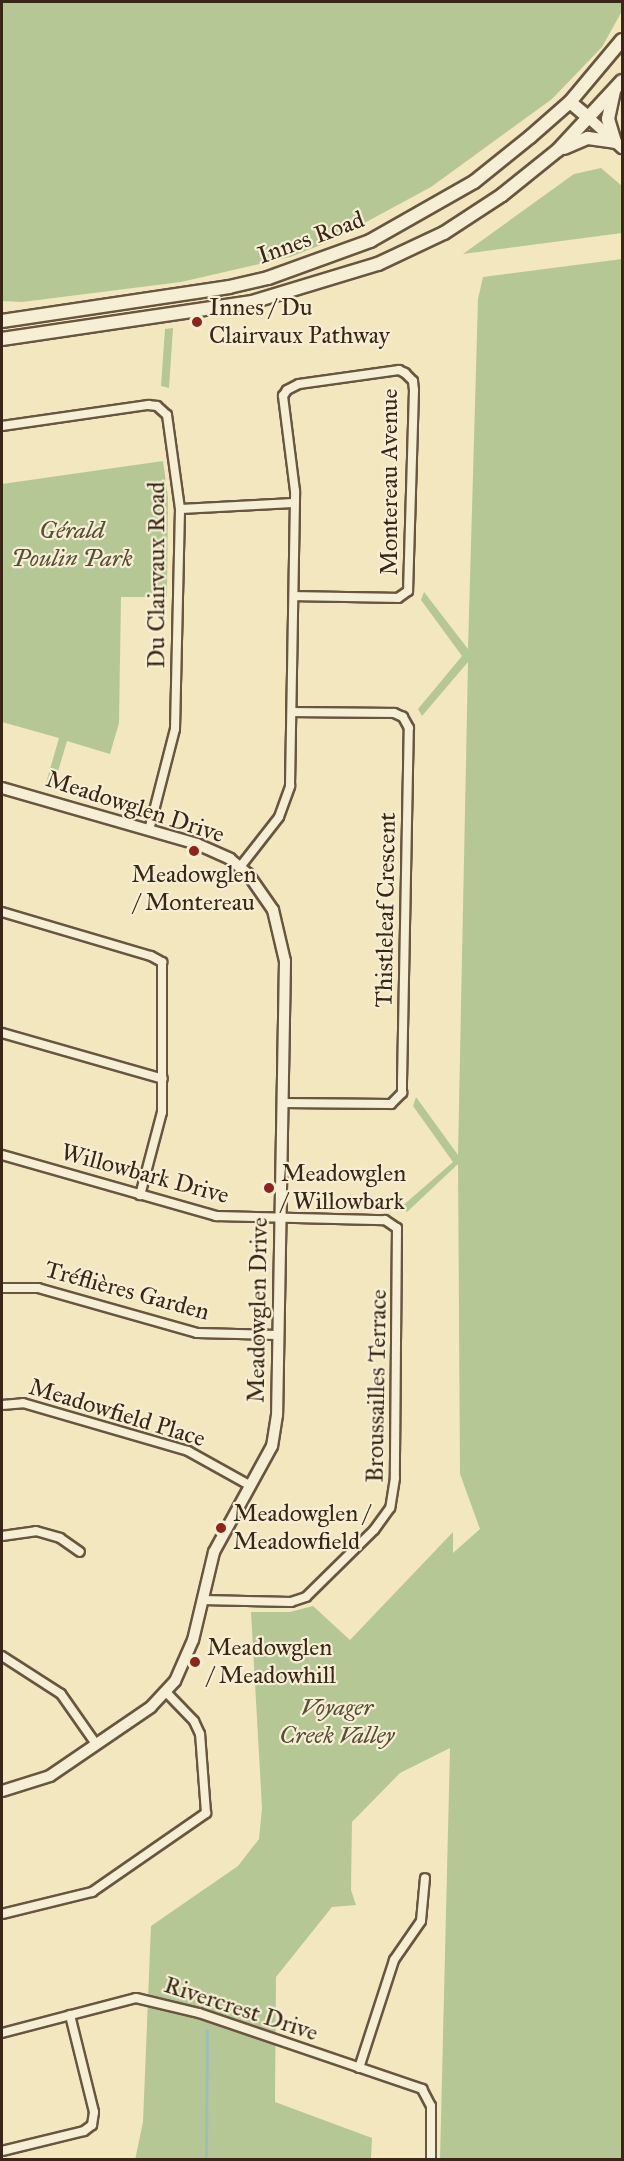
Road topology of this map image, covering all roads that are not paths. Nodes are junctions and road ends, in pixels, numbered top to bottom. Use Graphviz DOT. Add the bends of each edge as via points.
graph roads {
  1 [pos="622,40"];
  2 [pos="619,85"];
  3 [pos="570,102"];
  4 [pos="589,118"];
  5 [pos="619,145"];
  6 [pos="558,150"];
  7 [pos="2,321"];
  8 [pos="2,339"];
  9 [pos="2,426"];
  10 [pos="294,503"];
  11 [pos="180,509"];
  12 [pos="294,596"];
  13 [pos="292,712"];
  14 [pos="2,788"];
  15 [pos="149,831"];
  16 [pos="240,867"];
  17 [pos="2,912"];
  18 [pos="2,1033"];
  19 [pos="163,1079"];
  20 [pos="283,1103"];
  21 [pos="2,1155"];
  22 [pos="140,1195"];
  23 [pos="280,1219"];
  24 [pos="2,1288"];
  25 [pos="278,1335"];
  26 [pos="2,1405"];
  27 [pos="251,1486"];
  28 [pos="2,1536"];
  29 [pos="80,1552"];
  30 [pos="202,1600"];
  31 [pos="2,1656"];
  32 [pos="166,1692"];
  33 [pos="96,1744"];
  34 [pos="2,1791"];
  35 [pos="425,1878"];
  36 [pos="2,1914"];
  37 [pos="70,2015"];
  38 [pos="2,2033"];
  39 [pos="359,2068"];
  40 [pos="2,2151"];
  41 [pos="431,2160"];
  1 -- 3 [label="main road, Innes Road"];
  2 -- 4 [label="main road, Innes Road"];
  2 -- 5 [label="main road" via="608,119"];
  3 -- 4 [label="main road"];
  3 -- 7 [label="main road, Innes Road" via="474,182 370,241 322,261 229,287"];
  4 -- 5 [label="street"];
  4 -- 6 [label="main road, Innes Road"];
  5 -- 6 [label="main road" via="588,138"];
  6 -- 8 [label="main road, Innes Road" via="502,195 444,233 378,264 302,290 252,302"];
  9 -- 11 [label="street, Du Clairvaux Road" via="148,405 163,409 169,422"];
  10 -- 11 [label="street"];
  10 -- 12 [label="street, Montereau Avenue"];
  10 -- 12 [label="street, Montereau Avenue" via="283,403 287,390 299,384 399,370 409,376 414,390 408,591 398,598"];
  11 -- 15 [label="street, Du Clairvaux Road" via="175,729"];
  12 -- 13 [label="street, Montereau Avenue"];
  13 -- 16 [label="street, Montereau Avenue" via="290,786 285,808"];
  13 -- 20 [label="street, Thistleleaf Crescent" via="394,713 403,717 409,728 402,1093 391,1104"];
  14 -- 15 [label="street, Meadowglen Drive"];
  15 -- 16 [label="street, Meadowglen Drive" via="214,851"];
  16 -- 20 [label="street, Meadowglen Drive" via="262,891 282,938"];
  17 -- 19 [label="street" via="162,962"];
  18 -- 19 [label="street"];
  19 -- 22 [label="street" via="161,1118"];
  20 -- 23 [label="street, Meadowglen Drive"];
  21 -- 22 [label="street, Willowbark Drive"];
  22 -- 23 [label="street, Willowbark Drive" via="216,1216"];
  23 -- 25 [label="street, Meadowglen Drive"];
  23 -- 30 [label="street, Broussailles Terrace" via="385,1220 397,1228 394,1498 379,1524 306,1597 291,1602"];
  24 -- 25 [label="street, Tréflières Garden" via="38,1288 197,1334"];
  25 -- 27 [label="street, Meadowglen Drive" via="276,1430"];
  26 -- 27 [label="street, Meadowfield Place" via="23,1403 188,1450"];
  27 -- 30 [label="street, Meadowglen Drive" via="214,1552"];
  28 -- 29 [label="street" via="36,1531 60,1538"];
  30 -- 32 [label="street, Meadowglen Drive" via="189,1653"];
  31 -- 33 [label="street" via="61,1694"];
  32 -- 33 [label="street, Meadowglen Drive"];
  32 -- 36 [label="street" via="194,1721 200,1734 206,1813 92,1892"];
  33 -- 34 [label="street, Meadowglen Drive" via="42,1780"];
  35 -- 39 [label="street" via="421,1921 394,1959"];
  37 -- 38 [label="street, Rivercrest Drive"];
  37 -- 39 [label="street, Rivercrest Drive" via="145,1998"];
  37 -- 40 [label="street" via="94,2112 92,2125 84,2131"];
  39 -- 41 [label="street, Rivercrest Drive" via="417,2086 428,2096"];
}
